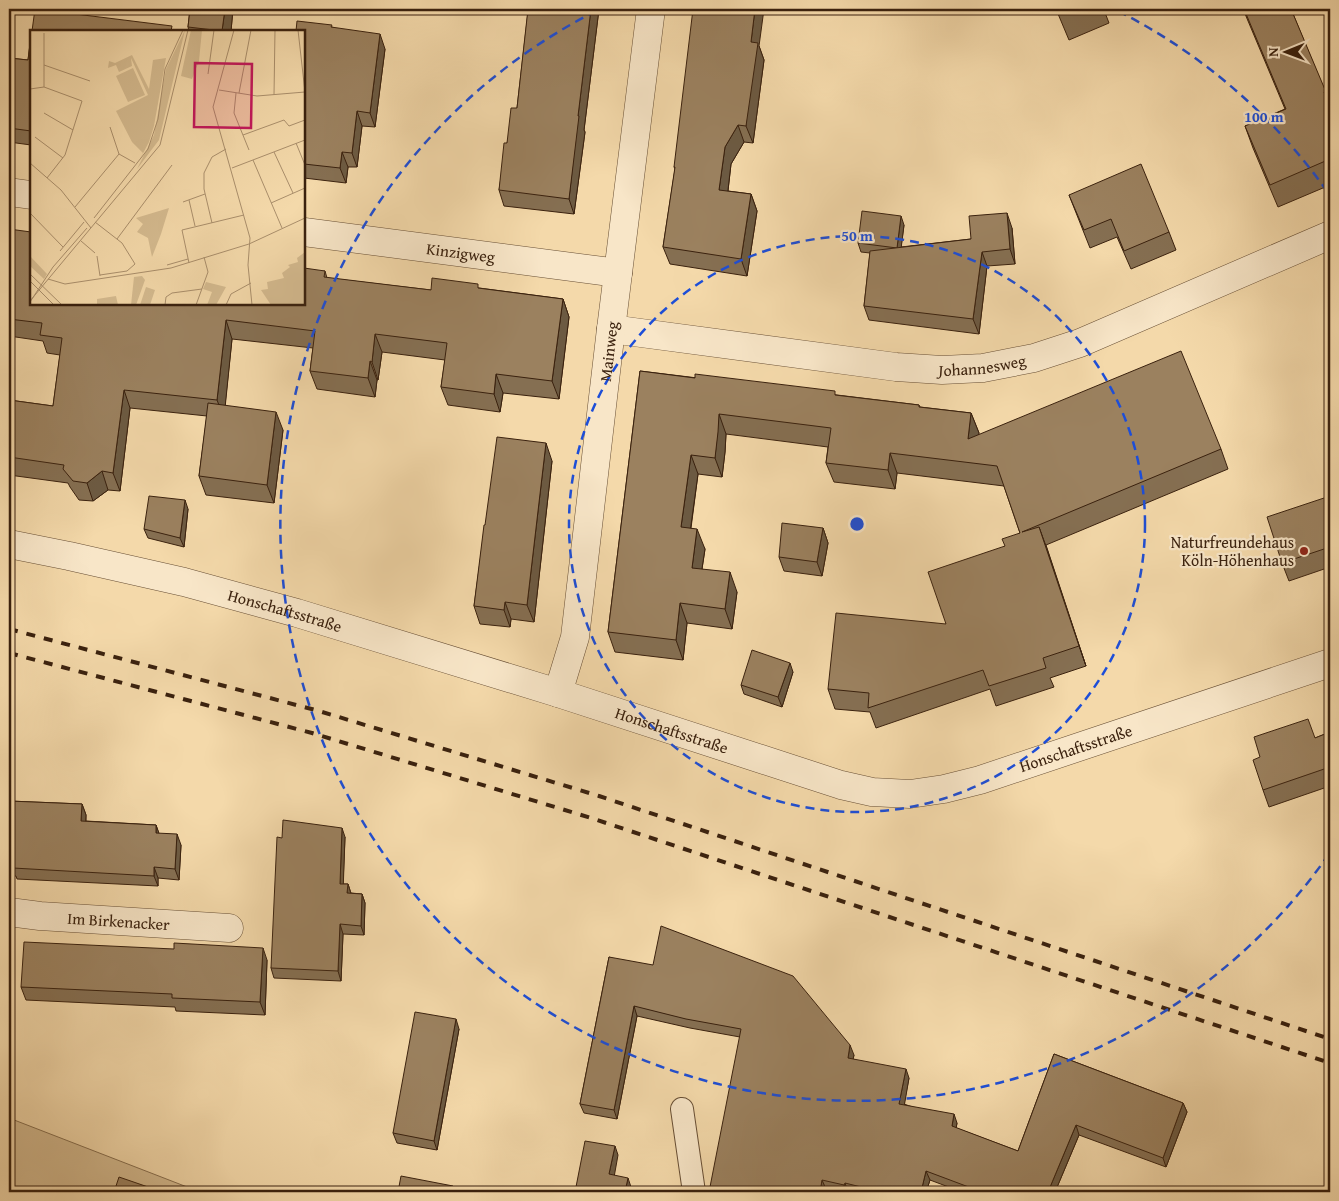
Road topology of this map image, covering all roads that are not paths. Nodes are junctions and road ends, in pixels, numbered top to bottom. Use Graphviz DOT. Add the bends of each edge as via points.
graph roads {
  1 [pos="651,9"];
  2 [pos="9,192"];
  3 [pos="30,195"];
  4 [pos="305,232"];
  5 [pos="1330,235"];
  6 [pos="618,273"];
  7 [pos="611,329"];
  8 [pos="9,544"];
  9 [pos="1330,663"];
  10 [pos="558,693"];
  11 [pos="9,912"];
  12 [pos="229,928"];
  13 [pos="682,1108"];
  14 [pos="694,1192"];
  1 -- 6 [label="street, Mainweg"];
  2 -- 3 [label="street"];
  4 -- 6 [label="street, Kinzigweg"];
  5 -- 7 [label="street, Johannesweg" via="1080,343 1034,358 983,368 896,367"];
  6 -- 7 [label="street, Mainweg"];
  7 -- 10 [label="street, Mainweg" via="575,637"];
  8 -- 10 [label="street, Honschaftsstraße" via="184,582"];
  9 -- 10 [label="street, Honschaftsstraße" via="980,780 910,794 872,792 841,785"];
  11 -- 12 [label="street, Im Birkenacker"];
  13 -- 14 [label="lane"];
}
